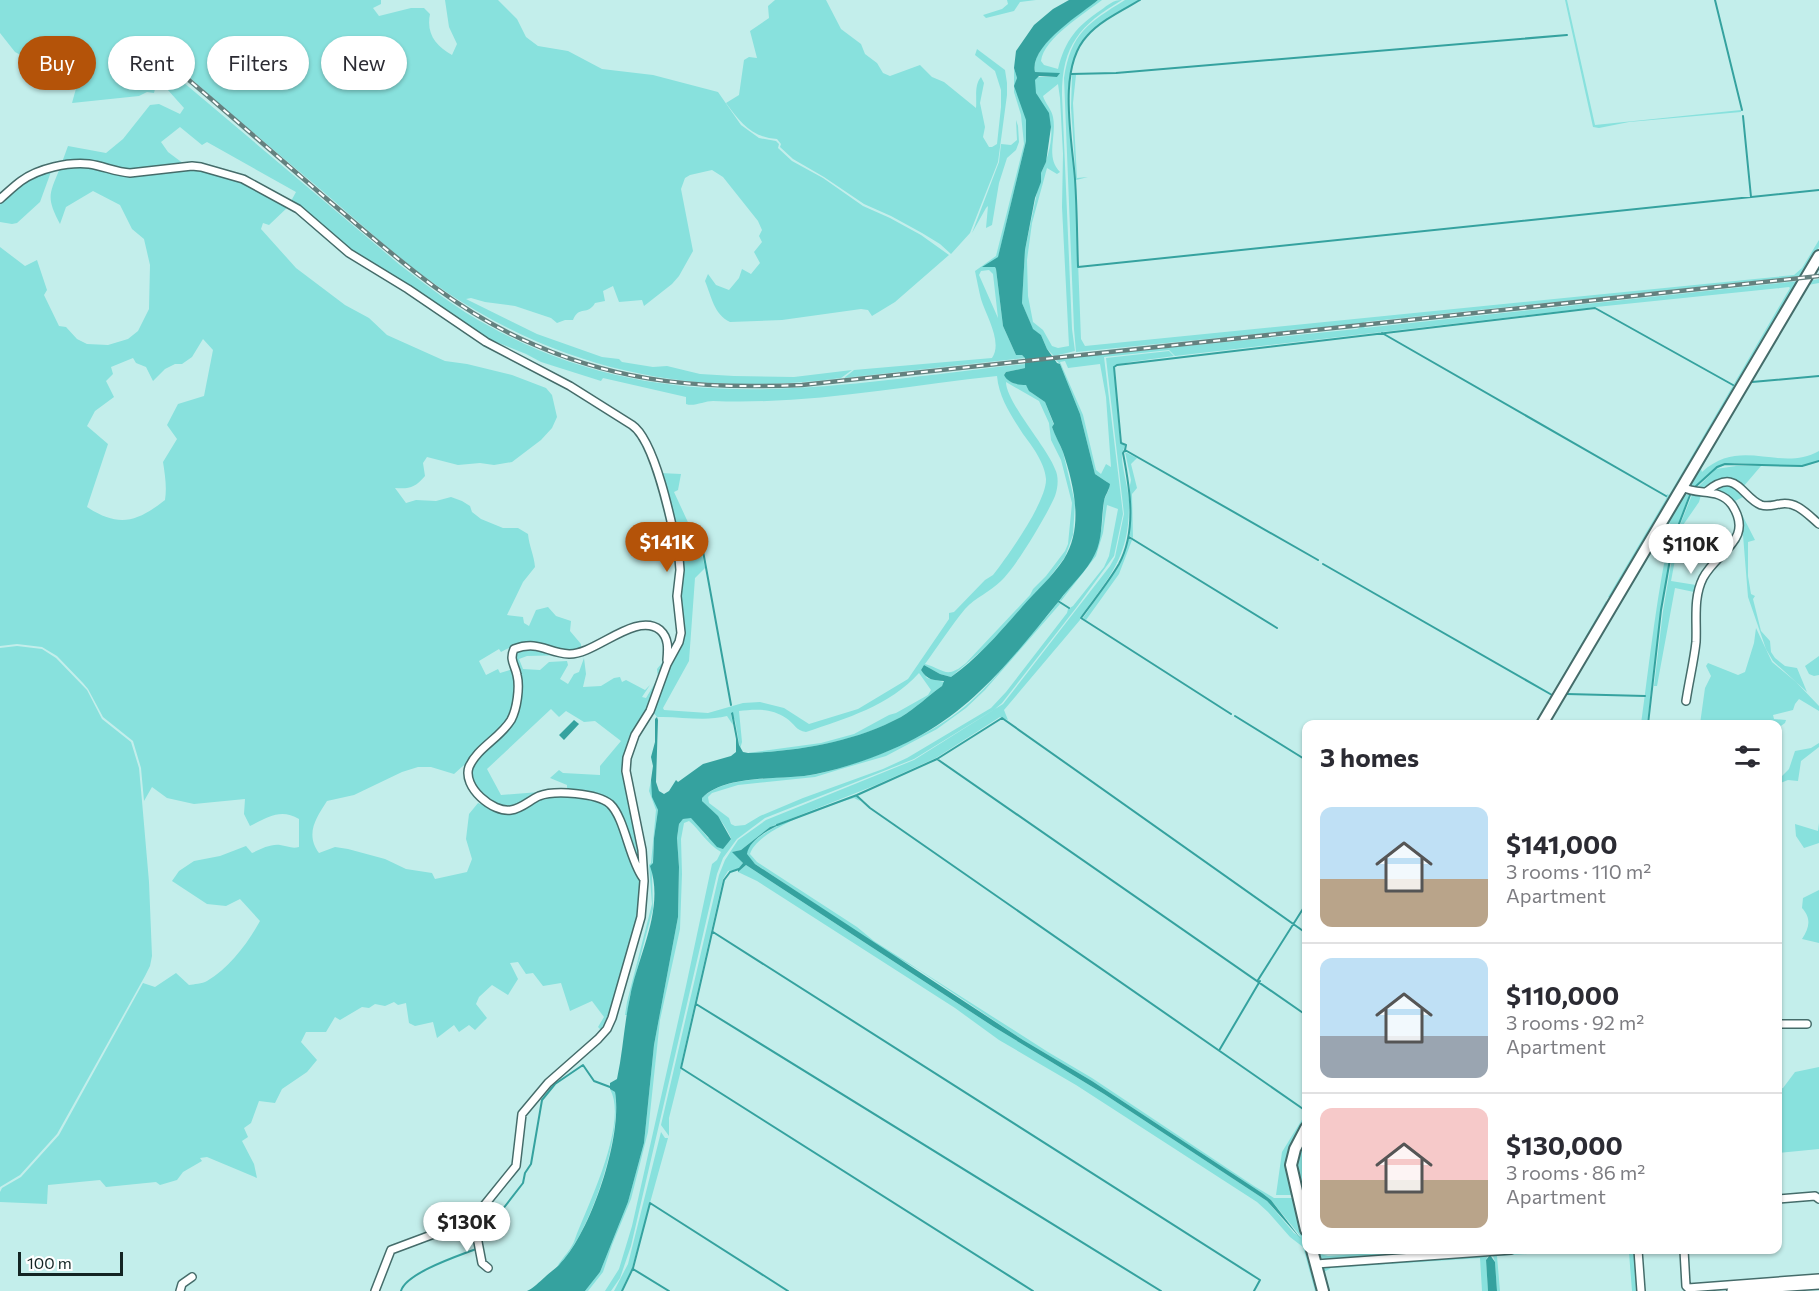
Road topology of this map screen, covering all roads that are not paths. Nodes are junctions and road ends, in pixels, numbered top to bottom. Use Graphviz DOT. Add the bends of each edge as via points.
graph roads {
  1 [pos="0,199"];
  2 [pos="1819,256"];
  3 [pos="1682,487"];
  4 [pos="1706,492"];
  5 [pos="1819,524"];
  6 [pos="667,664"];
  7 [pos="1686,701"];
  8 [pos="1544,720"];
  9 [pos="644,881"];
  10 [pos="1782,1024"];
  11 [pos="1807,1024"];
  12 [pos="1302,1136"];
  13 [pos="1302,1197"];
  14 [pos="1782,1198"];
  15 [pos="1819,1199"];
  16 [pos="469,1220"];
  17 [pos="1313,1254"];
  18 [pos="1455,1254"];
  19 [pos="1638,1254"];
  20 [pos="1684,1254"];
  21 [pos="1316,1264"];
  22 [pos="488,1268"];
  23 [pos="192,1277"];
  24 [pos="1819,1278"];
  25 [pos="1819,1285"];
  26 [pos="180,1291"];
  27 [pos="375,1291"];
  28 [pos="1323,1291"];
  29 [pos="1641,1291"];
  30 [pos="1731,1291"];
  1 -- 6 [label="street" via="31,175 75,165 88,164 121,173 201,167 243,179 298,209 349,253 486,342 570,386 639,429 654,461 679,558 677,596 681,633"];
  2 -- 3 [label="main road"];
  3 -- 4 [label="street"];
  3 -- 8 [label="main road"];
  4 -- 5 [label="street" via="1718,484 1733,483 1758,503 1798,506"];
  4 -- 7 [label="street" via="1725,498 1733,507 1740,528 1737,538 1707,572 1698,594 1696,642"];
  6 -- 9 [label="street" via="627,758 626,781 640,833"];
  6 -- 9 [label="street" via="667,639 649,624 569,654 533,646 514,649 511,656 518,682 511,719 476,756 468,773 471,788 501,810 511,810 541,795 555,793 592,796 604,801 615,811"];
  9 -- 16 [label="street" via="641,917 607,1029 561,1070 522,1114 516,1166"];
  10 -- 11 [label="street"];
  12 -- 13 [label="main road" via="1292,1157 1293,1176"];
  14 -- 15 [label="street"];
  16 -- 22 [label="street" via="482,1263"];
  16 -- 27 [label="street" via="391,1250"];
  17 -- 21 [label="main road"];
  18 -- 21 [label="street"];
  19 -- 29 [label="street"];
  20 -- 24 [label="street" via="1689,1288"];
  21 -- 28 [label="main road"];
  23 -- 26 [label="street" via="182,1284"];
  25 -- 30 [label="street"];
}
